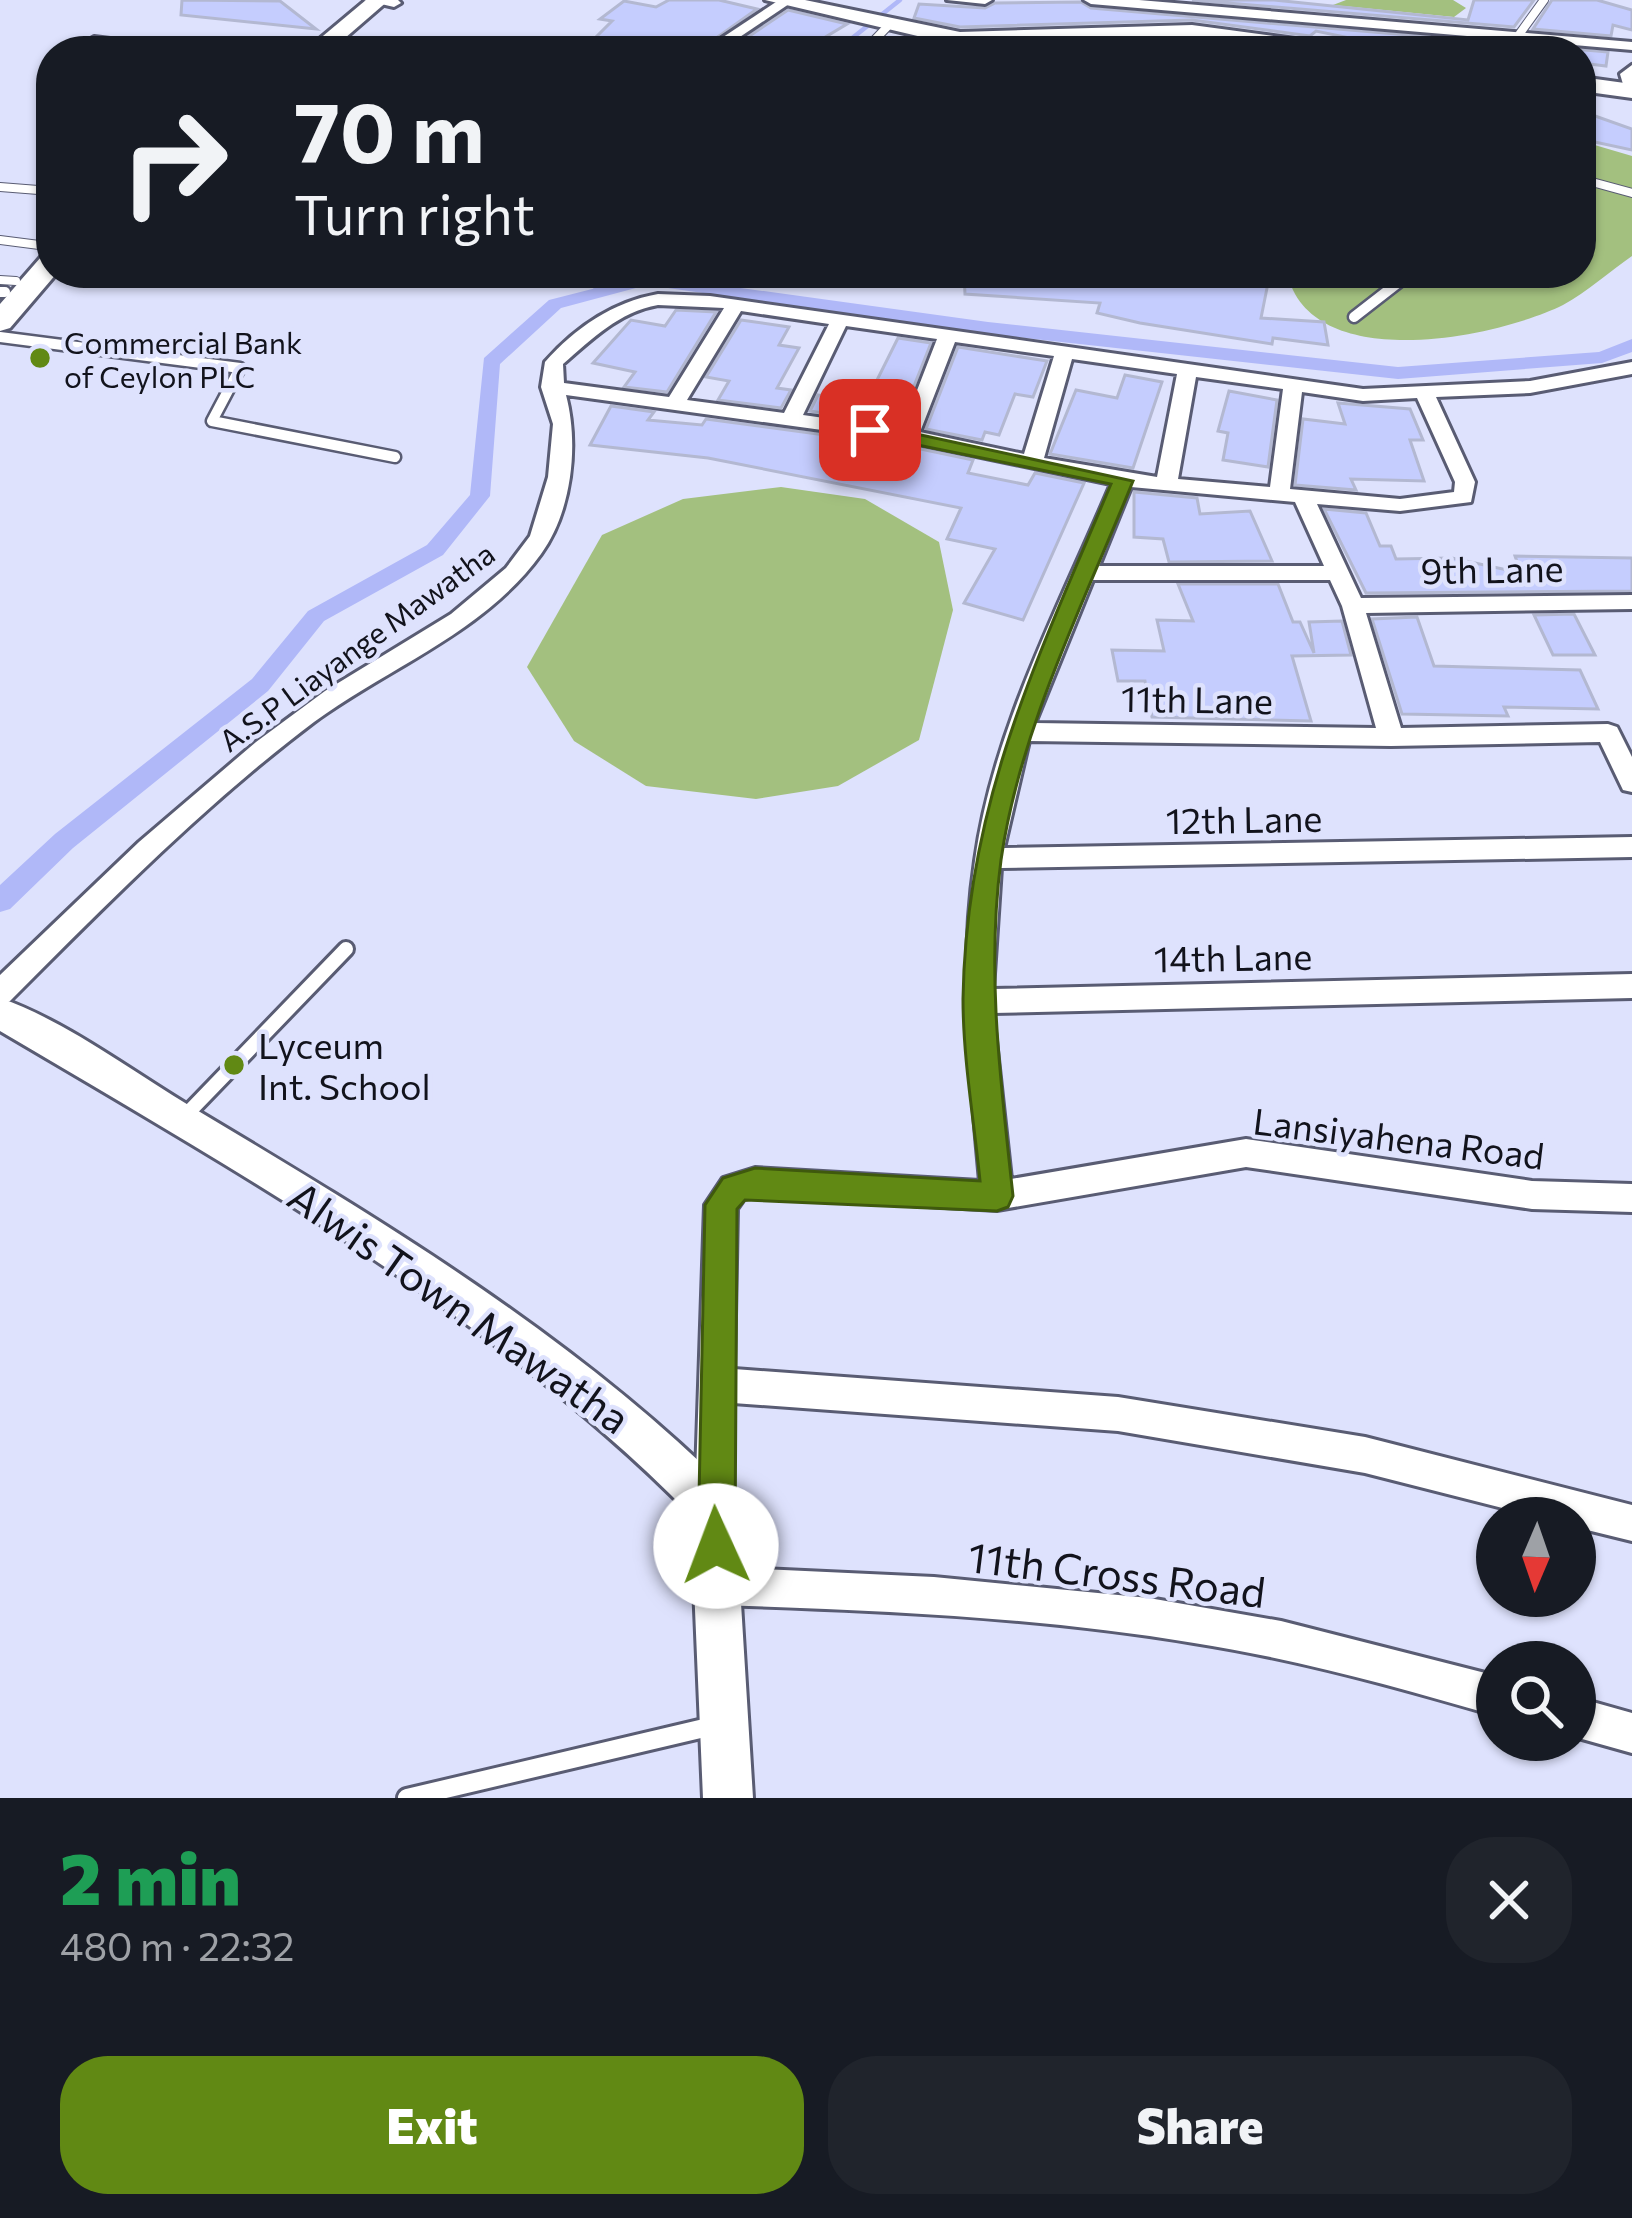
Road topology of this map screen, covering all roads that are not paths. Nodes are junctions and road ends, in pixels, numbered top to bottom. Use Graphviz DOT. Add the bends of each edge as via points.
graph roads {
  1 [pos="954,0"];
  2 [pos="985,0"];
  3 [pos="1091,0"];
  4 [pos="1544,0"];
  5 [pos="384,1"];
  6 [pos="780,1"];
  7 [pos="1332,3"];
  8 [pos="1296,17"];
  9 [pos="882,26"];
  10 [pos="336,36"];
  11 [pos="352,36"];
  12 [pos="730,36"];
  13 [pos="875,36"];
  14 [pos="952,36"];
  15 [pos="1045,36"];
  16 [pos="1200,36"];
  17 [pos="1282,36"];
  18 [pos="1518,36"];
  19 [pos="1596,43"];
  20 [pos="1632,46"];
  21 [pos="1632,69"];
  22 [pos="1596,86"];
  23 [pos="1632,91"];
  24 [pos="1596,182"];
  25 [pos="0,188"];
  26 [pos="36,190"];
  27 [pos="1632,193"];
  28 [pos="0,240"];
  29 [pos="36,247"];
  30 [pos="36,262"];
  31 [pos="36,270"];
  32 [pos="1392,288"];
  33 [pos="4,289"];
  34 [pos="735,306"];
  35 [pos="1354,317"];
  36 [pos="839,320"];
  37 [pos="0,322"];
  38 [pos="0,337"];
  39 [pos="947,338"];
  40 [pos="1064,356"];
  41 [pos="1187,374"];
  42 [pos="1629,374"];
  43 [pos="550,387"];
  44 [pos="1293,389"];
  45 [pos="1425,394"];
  46 [pos="677,400"];
  47 [pos="792,417"];
  48 [pos="909,436"];
  49 [pos="395,457"];
  50 [pos="1033,459"];
  51 [pos="1123,481"];
  52 [pos="1166,485"];
  53 [pos="1279,496"];
  54 [pos="1304,499"];
  55 [pos="1082,573"];
  56 [pos="1336,573"];
  57 [pos="1632,602"];
  58 [pos="1353,606"];
  59 [pos="1019,732"];
  60 [pos="1391,737"];
  61 [pos="1632,783"];
  62 [pos="1632,847"];
  63 [pos="988,858"];
  64 [pos="346,949"];
  65 [pos="1632,986"];
  66 [pos="0,993"];
  67 [pos="978,1001"];
  68 [pos="0,1013"];
  69 [pos="183,1118"];
  70 [pos="997,1196"];
  71 [pos="1632,1198"];
  72 [pos="720,1385"];
  73 [pos="713,1506"];
  74 [pos="1632,1523"];
  75 [pos="719,1586"];
  76 [pos="1476,1690"];
  77 [pos="728,1722"];
  78 [pos="1596,1724"];
  79 [pos="1632,1733"];
  80 [pos="407,1798"];
  81 [pos="728,1798"];
  1 -- 2 [label="street"];
  3 -- 8 [label="street"];
  4 -- 18 [label="lane"];
  5 -- 10 [label="main road"];
  5 -- 11 [label="main road"];
  6 -- 9 [label="main road"];
  6 -- 12 [label="street"];
  7 -- 8 [label="street"];
  8 -- 17 [label="street"];
  8 -- 18 [label="street"];
  9 -- 13 [label="lane"];
  9 -- 14 [label="main road"];
  15 -- 16 [label="main road"];
  19 -- 20 [label="street"];
  21 -- 23 [label="street"];
  22 -- 23 [label="main road"];
  24 -- 27 [label="lane"];
  25 -- 26 [label="lane"];
  28 -- 29 [label="lane"];
  30 -- 33 [label="main road"];
  31 -- 37 [label="main road"];
  32 -- 35 [label="lane"];
  34 -- 36 [label="street"];
  34 -- 43 [label="street" via="639,299 554,362"];
  34 -- 46 [label="street"];
  36 -- 39 [label="street"];
  36 -- 47 [label="street"];
  38 -- 49 [label="lane" via="240,368 212,421"];
  39 -- 40 [label="street"];
  39 -- 48 [label="street"];
  40 -- 41 [label="street"];
  40 -- 50 [label="street"];
  41 -- 44 [label="street"];
  41 -- 52 [label="street"];
  42 -- 45 [label="street"];
  43 -- 46 [label="street"];
  43 -- 66 [label="street, A.S.P Liayange Mawatha" via="564,429 551,505 534,547 500,585 310,713 205,796"];
  44 -- 45 [label="street"];
  44 -- 53 [label="street"];
  45 -- 54 [label="street" via="1465,482 1464,497 1400,505"];
  46 -- 47 [label="street"];
  47 -- 48 [label="street"];
  48 -- 50 [label="street"];
  50 -- 51 [label="street"];
  51 -- 52 [label="street"];
  51 -- 55 [label="street"];
  52 -- 53 [label="street"];
  53 -- 54 [label="street"];
  54 -- 56 [label="street"];
  55 -- 56 [label="street"];
  55 -- 59 [label="street"];
  56 -- 58 [label="street"];
  57 -- 58 [label="street, 9th Lane"];
  58 -- 60 [label="street"];
  59 -- 60 [label="street, 11th Lane"];
  59 -- 63 [label="street"];
  60 -- 61 [label="street" via="1608,733"];
  62 -- 63 [label="street, 12th Lane"];
  63 -- 67 [label="street"];
  64 -- 69 [label="lane"];
  65 -- 67 [label="street, 14th Lane"];
  67 -- 70 [label="street"];
  68 -- 69 [label="street, Alwis Town Mawatha"];
  69 -- 73 [label="street, Alwis Town Mawatha" via="581,1382"];
  70 -- 71 [label="street, Lansiyahena Road" via="1246,1153 1532,1195"];
  70 -- 72 [label="street, Lansiyahena Road" via="755,1182 734,1188 721,1205"];
  72 -- 73 [label="street"];
  72 -- 74 [label="street" via="1118,1414 1365,1455"];
  73 -- 75 [label="street"];
  75 -- 76 [label="street, 11th Cross Road" via="1150,1617 1346,1654"];
  75 -- 77 [label="street"];
  77 -- 80 [label="lane"];
  77 -- 81 [label="street"];
  78 -- 79 [label="street"];
}
